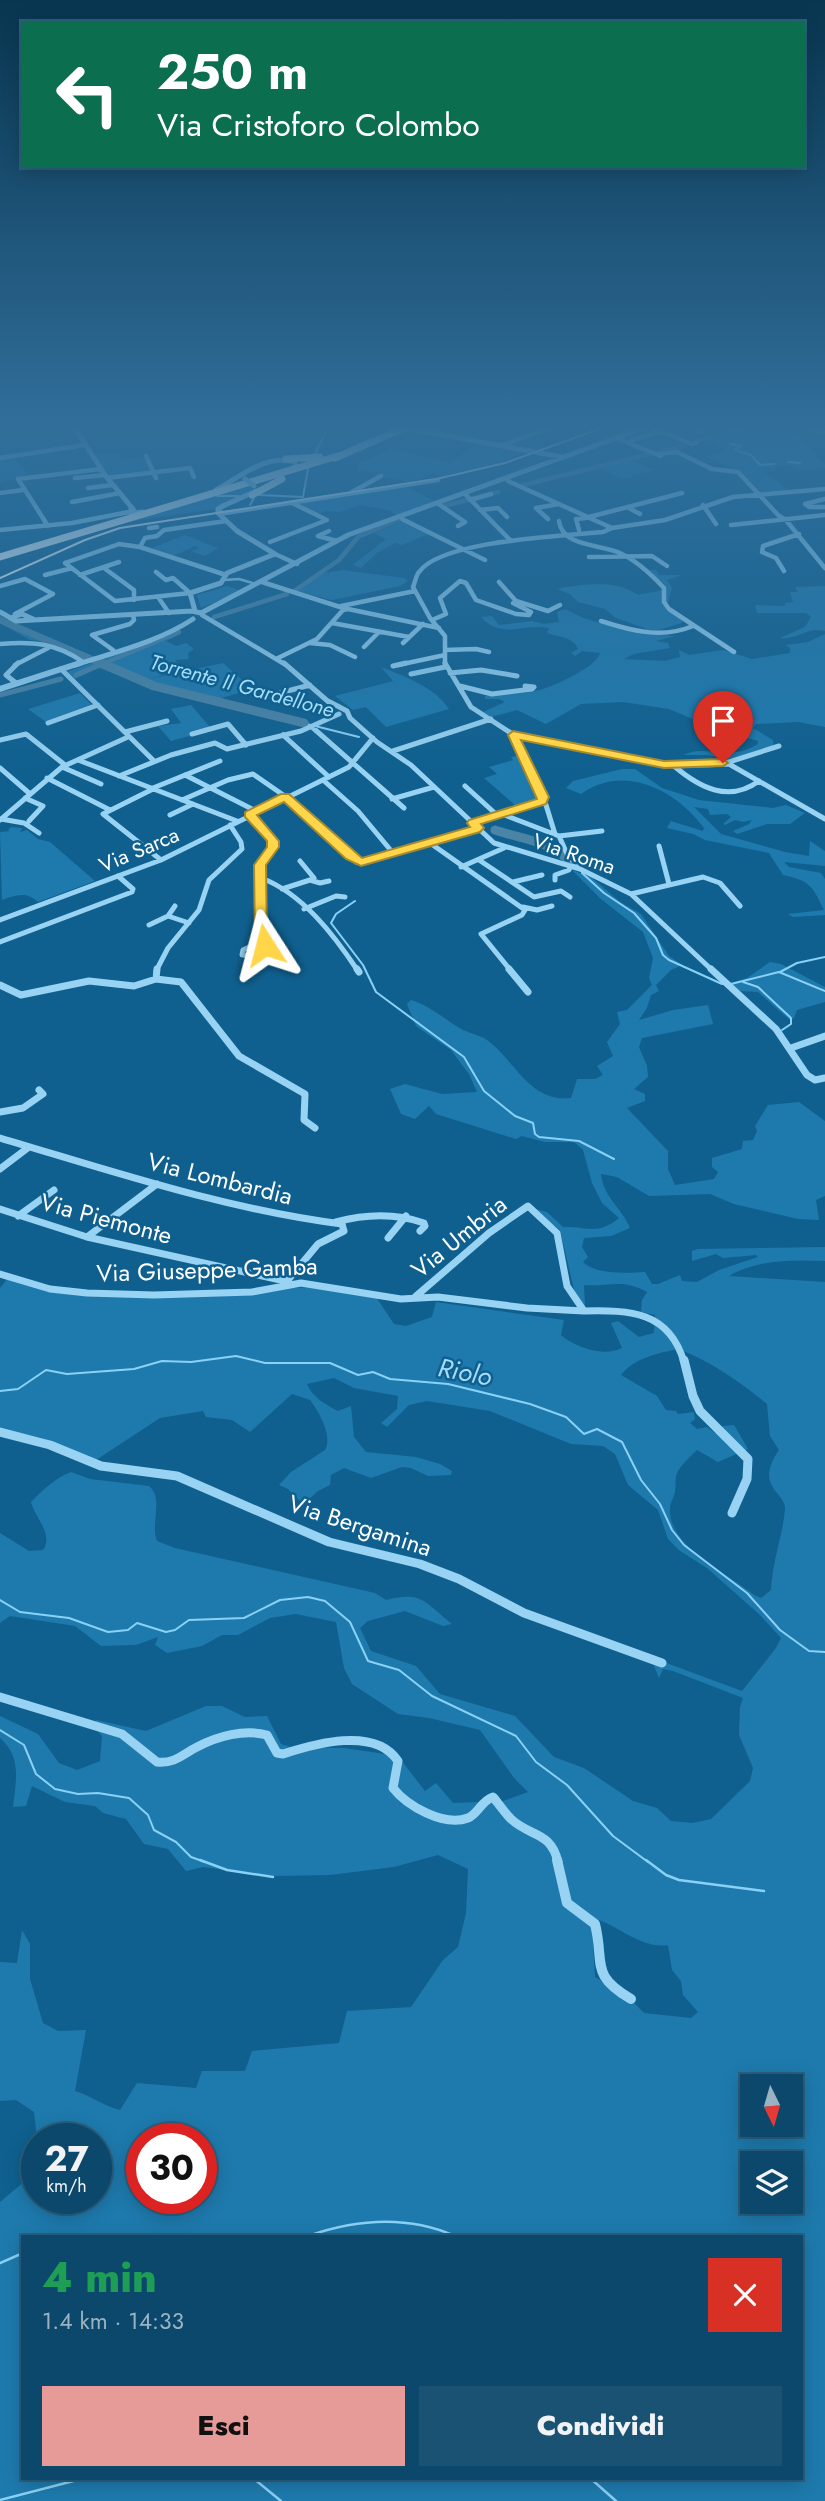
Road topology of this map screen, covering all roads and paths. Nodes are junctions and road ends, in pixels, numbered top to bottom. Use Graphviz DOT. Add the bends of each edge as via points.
graph roads {
  1 [pos="51,542"];
  2 [pos="143,542"];
  3 [pos="256,542"];
  4 [pos="336,542"];
  5 [pos="449,542"];
  6 [pos="507,542"];
  7 [pos="585,542"];
  8 [pos="776,542"];
  9 [pos="805,542"];
  10 [pos="140,547"];
  11 [pos="464,549"];
  12 [pos="268,555"];
  13 [pos="2,556"];
  14 [pos="589,557"];
  15 [pos="625,557"];
  16 [pos="485,560"];
  17 [pos="119,562"];
  18 [pos="297,564"];
  19 [pos="667,565"];
  20 [pos="72,568"];
  21 [pos="104,568"];
  22 [pos="825,568"];
  23 [pos="784,571"];
  24 [pos="156,572"];
  25 [pos="45,575"];
  26 [pos="80,575"];
  27 [pos="225,578"];
  28 [pos="499,582"];
  29 [pos="259,583"];
  30 [pos="0,586"];
  31 [pos="415,591"];
  32 [pos="190,593"];
  33 [pos="158,597"];
  34 [pos="134,600"];
  35 [pos="516,601"];
  36 [pos="560,606"];
  37 [pos="344,608"];
  38 [pos="0,612"];
  39 [pos="169,613"];
  40 [pos="24,615"];
  41 [pos="133,615"];
  42 [pos="185,615"];
  43 [pos="13,616"];
  44 [pos="199,616"];
  45 [pos="432,620"];
  46 [pos="601,621"];
  47 [pos="332,623"];
  48 [pos="423,624"];
  49 [pos="693,626"];
  50 [pos="439,628"];
  51 [pos="178,629"];
  52 [pos="379,632"];
  53 [pos="409,637"];
  54 [pos="309,643"];
  55 [pos="403,643"];
  56 [pos="0,644"];
  57 [pos="364,647"];
  58 [pos="51,648"];
  59 [pos="113,650"];
  60 [pos="445,652"];
  61 [pos="489,652"];
  62 [pos="734,652"];
  63 [pos="277,656"];
  64 [pos="355,657"];
  65 [pos="85,661"];
  66 [pos="393,666"];
  67 [pos="445,667"];
  68 [pos="61,668"];
  69 [pos="450,673"];
  70 [pos="411,674"];
  71 [pos="517,676"];
  72 [pos="16,684"];
  73 [pos="310,685"];
  74 [pos="460,686"];
  75 [pos="0,689"];
  76 [pos="528,690"];
  77 [pos="265,697"];
  78 [pos="98,705"];
  79 [pos="342,713"];
  80 [pos="491,719"];
  81 [pos="167,721"];
  82 [pos="48,723"];
  83 [pos="312,727"];
  84 [pos="192,734"];
  85 [pos="127,735"];
  86 [pos="283,735"];
  87 [pos="513,735"];
  88 [pos="373,738"];
  89 [pos="0,740"];
  90 [pos="246,745"];
  91 [pos="779,746"];
  92 [pos="395,750"];
  93 [pos="78,760"];
  94 [pos="154,761"];
  95 [pos="220,761"];
  96 [pos="352,764"];
  97 [pos="726,764"];
  98 [pos="63,766"];
  99 [pos="673,766"];
  100 [pos="0,768"];
  101 [pos="118,775"];
  102 [pos="185,775"];
  103 [pos="47,778"];
  104 [pos="326,778"];
  105 [pos="759,781"];
  106 [pos="101,784"];
  107 [pos="465,786"];
  108 [pos="434,787"];
  109 [pos="210,788"];
  110 [pos="153,789"];
  111 [pos="27,796"];
  112 [pos="285,797"];
  113 [pos="392,799"];
  114 [pos="182,800"];
  115 [pos="542,802"];
  116 [pos="193,804"];
  117 [pos="404,808"];
  118 [pos="110,810"];
  119 [pos="256,811"];
  120 [pos="249,814"];
  121 [pos="170,815"];
  122 [pos="499,815"];
  123 [pos="1,819"];
  124 [pos="825,819"];
  125 [pos="29,821"];
  126 [pos="234,823"];
  127 [pos="476,825"];
  128 [pos="602,831"];
  129 [pos="39,833"];
  130 [pos="557,835"];
  131 [pos="430,843"];
  132 [pos="659,846"];
  133 [pos="504,848"];
  134 [pos="393,853"];
  135 [pos="161,860"];
  136 [pos="479,860"];
  137 [pos="300,861"];
  138 [pos="571,866"];
  139 [pos="461,867"];
  140 [pos="580,869"];
  141 [pos="542,875"];
  142 [pos="118,876"];
  143 [pos="261,878"];
  144 [pos="310,880"];
  145 [pos="555,880"];
  146 [pos="329,881"];
  147 [pos="513,882"];
  148 [pos="669,884"];
  149 [pos="282,890"];
  150 [pos="631,894"];
  151 [pos="345,897"];
  152 [pos="570,897"];
  153 [pos="175,906"];
  154 [pos="522,906"];
  155 [pos="552,906"];
  156 [pos="740,906"];
  157 [pos="304,909"];
  158 [pos="168,916"];
  159 [pos="0,920"];
  160 [pos="189,923"];
  161 [pos="149,925"];
  162 [pos="0,942"];
  163 [pos="260,942"];
  164 [pos="359,972"];
  165 [pos="156,979"];
  166 [pos="0,985"];
  167 [pos="528,992"];
  168 [pos="825,1036"];
  169 [pos="791,1048"];
  170 [pos="825,1078"];
  171 [pos="39,1090"];
  172 [pos="0,1112"];
  173 [pos="315,1128"];
  174 [pos="0,1139"];
  175 [pos="29,1147"];
  176 [pos="0,1169"];
  177 [pos="157,1184"];
  178 [pos="54,1190"];
  179 [pos="0,1209"];
  180 [pos="19,1216"];
  181 [pos="406,1216"];
  182 [pos="337,1222"];
  183 [pos="420,1231"];
  184 [pos="87,1237"];
  185 [pos="388,1238"];
  186 [pos="0,1274"];
  187 [pos="284,1284"];
  188 [pos="414,1298"];
  189 [pos="584,1311"];
  190 [pos="0,1432"];
  191 [pos="732,1513"];
  192 [pos="662,1663"];
  193 [pos="0,1697"];
  194 [pos="631,1999"];
  1 -- 13 [label="highway"];
  2 -- 10 [label="street"];
  3 -- 12 [label="street"];
  4 -- 18 [label="street"];
  5 -- 11 [label="street"];
  6 -- 11 [label="street"];
  7 -- 15 [label="street"];
  8 -- 23 [label="street" via="763,546 762,552 776,558"];
  9 -- 22 [label="street"];
  10 -- 20 [label="street" via="119,544 65,563"];
  10 -- 27 [label="street"];
  11 -- 16 [label="street"];
  11 -- 31 [label="street" via="427,562 412,583"];
  12 -- 18 [label="street" via="284,556"];
  12 -- 27 [label="street"];
  14 -- 15 [label="street"];
  15 -- 19 [label="street" via="652,556"];
  15 -- 49 [label="street" via="657,579 669,609"];
  17 -- 21 [label="street"];
  18 -- 29 [label="street"];
  20 -- 25 [label="street"];
  20 -- 26 [label="street"];
  21 -- 26 [label="street"];
  21 -- 34 [label="street" via="134,590"];
  24 -- 32 [label="street" via="166,580 173,578"];
  26 -- 34 [label="street" via="116,601"];
  27 -- 29 [label="street"];
  27 -- 32 [label="street"];
  28 -- 35 [label="street"];
  29 -- 37 [label="street"];
  29 -- 44 [label="street"];
  30 -- 40 [label="street" via="25,579 53,594"];
  31 -- 37 [label="street"];
  31 -- 45 [label="street"];
  32 -- 33 [label="street"];
  32 -- 44 [label="street"];
  33 -- 34 [label="street"];
  33 -- 39 [label="street"];
  35 -- 36 [label="street" via="548,611"];
  35 -- 45 [label="street" via="513,603 531,613 516,614 476,600 465,582 457,581 440,598 446,614"];
  37 -- 47 [label="street"];
  37 -- 48 [label="street"];
  38 -- 43 [label="street"];
  39 -- 41 [label="street"];
  39 -- 42 [label="street"];
  40 -- 41 [label="street" via="42,620"];
  40 -- 43 [label="street"];
  40 -- 43 [label="street"];
  41 -- 59 [label="street" via="130,624 92,635"];
  42 -- 44 [label="street"];
  42 -- 51 [label="street"];
  44 -- 51 [label="street"];
  44 -- 63 [label="street, Via Roma"];
  45 -- 50 [label="street"];
  46 -- 49 [label="street" via="648,632 676,633"];
  47 -- 52 [label="street"];
  47 -- 54 [label="street"];
  48 -- 50 [label="street"];
  48 -- 53 [label="street"];
  49 -- 62 [label="street"];
  50 -- 60 [label="street" via="446,640"];
  51 -- 65 [label="street"];
  52 -- 53 [label="street"];
  52 -- 57 [label="street"];
  53 -- 55 [label="street"];
  54 -- 63 [label="street"];
  54 -- 64 [label="street" via="330,645"];
  56 -- 58 [label="street" via="34,640"];
  58 -- 65 [label="street"];
  58 -- 72 [label="street" via="9,670 6,675"];
  60 -- 61 [label="street"];
  60 -- 66 [label="street"];
  60 -- 67 [label="street"];
  63 -- 73 [label="street, Via Roma"];
  65 -- 68 [label="street"];
  67 -- 69 [label="street"];
  67 -- 70 [label="street"];
  68 -- 72 [label="street"];
  68 -- 78 [label="street"];
  69 -- 71 [label="street" via="477,670"];
  69 -- 74 [label="street"];
  72 -- 75 [label="street"];
  73 -- 77 [label="street"];
  73 -- 79 [label="street, Via Roma"];
  74 -- 76 [label="street" via="474,686 489,694"];
  74 -- 80 [label="street" via="471,707"];
  78 -- 82 [label="street"];
  78 -- 85 [label="street"];
  79 -- 83 [label="street"];
  79 -- 88 [label="street, Via Roma"];
  80 -- 87 [label="street"];
  80 -- 92 [label="street"];
  81 -- 85 [label="street"];
  83 -- 86 [label="street"];
  83 -- 96 [label="street"];
  84 -- 90 [label="street" via="228,724"];
  85 -- 93 [label="street"];
  85 -- 94 [label="street"];
  86 -- 90 [label="street"];
  86 -- 104 [label="street"];
  87 -- 99 [label="street"];
  87 -- 115 [label="street" via="544,797"];
  88 -- 92 [label="street, Via Roma"];
  88 -- 96 [label="street"];
  89 -- 98 [label="street" via="21,733"];
  90 -- 94 [label="street" via="225,749 215,743"];
  91 -- 97 [label="street"];
  92 -- 108 [label="street, Via Roma"];
  93 -- 98 [label="street"];
  93 -- 101 [label="street"];
  94 -- 101 [label="street"];
  95 -- 102 [label="street"];
  96 -- 104 [label="street, Via Sarca"];
  96 -- 113 [label="street"];
  97 -- 99 [label="street"];
  97 -- 105 [label="street"];
  98 -- 103 [label="street"];
  98 -- 106 [label="street"];
  99 -- 105 [label="street" via="697,784 723,793 745,791"];
  100 -- 111 [label="street"];
  101 -- 110 [label="street"];
  102 -- 109 [label="street"];
  102 -- 110 [label="street"];
  103 -- 111 [label="street"];
  103 -- 118 [label="street"];
  104 -- 112 [label="street, Via Sarca"];
  104 -- 134 [label="street"];
  105 -- 124 [label="street"];
  107 -- 122 [label="street"];
  108 -- 113 [label="street"];
  108 -- 127 [label="street, Via Roma"];
  109 -- 112 [label="street" via="252,774"];
  109 -- 114 [label="street"];
  109 -- 119 [label="street"];
  110 -- 114 [label="street"];
  110 -- 118 [label="street"];
  111 -- 123 [label="street"];
  111 -- 125 [label="street" via="43,806"];
  112 -- 119 [label="street, Via Sarca"];
  112 -- 134 [label="street" via="361,863"];
  113 -- 117 [label="street"];
  114 -- 116 [label="street"];
  115 -- 122 [label="street"];
  115 -- 130 [label="street"];
  116 -- 121 [label="street"];
  116 -- 126 [label="street"];
  118 -- 135 [label="street" via="103,814"];
  119 -- 120 [label="street, Via Sarca"];
  120 -- 126 [label="street, Via Sarca"];
  120 -- 143 [label="street" via="273,841 260,865"];
  122 -- 127 [label="street"];
  122 -- 130 [label="street"];
  123 -- 129 [label="street" via="24,823"];
  126 -- 135 [label="street, Via Sarca"];
  126 -- 160 [label="street" via="242,849 209,880 199,910"];
  127 -- 131 [label="street"];
  127 -- 133 [label="street, Via Roma"];
  128 -- 130 [label="street"];
  130 -- 140 [label="street"];
  131 -- 134 [label="street"];
  131 -- 139 [label="street"];
  132 -- 148 [label="street"];
  133 -- 136 [label="street"];
  133 -- 138 [label="street, Via Roma"];
  135 -- 142 [label="street, Via Sarca"];
  136 -- 139 [label="street"];
  136 -- 147 [label="street"];
  137 -- 144 [label="street" via="314,878"];
  138 -- 140 [label="street, Via Roma"];
  138 -- 145 [label="street" via="555,875"];
  139 -- 154 [label="street"];
  140 -- 150 [label="street, Via Roma"];
  141 -- 147 [label="street"];
  142 -- 159 [label="street, Via Sarca"];
  142 -- 162 [label="street" via="132,892"];
  143 -- 149 [label="street"];
  143 -- 163 [label="street"];
  144 -- 146 [label="street"];
  144 -- 149 [label="street"];
  147 -- 152 [label="street" via="535,898 561,891"];
  148 -- 150 [label="street"];
  148 -- 156 [label="street" via="697,877 710,879 720,883"];
  149 -- 157 [label="street"];
  150 -- 169 [label="street, Via Roma" via="776,1028"];
  151 -- 157 [label="street"];
  153 -- 158 [label="street"];
  154 -- 155 [label="street" via="537,910"];
  154 -- 167 [label="street" via="522,915 481,934"];
  157 -- 164 [label="street" via="337,939"];
  158 -- 160 [label="street"];
  158 -- 161 [label="street"];
  160 -- 165 [label="street" via="168,948"];
  163 -- 163 [label="street" via="275,947 277,953 242,955"];
  165 -- 166 [label="street" via="134,986 89,981 21,995"];
  165 -- 173 [label="street" via="181,982 239,1056 305,1094 304,1120"];
  168 -- 169 [label="street"];
  169 -- 170 [label="street, Via Roma" via="807,1075 815,1080"];
  171 -- 172 [label="street" via="43,1094 34,1102"];
  174 -- 175 [label="street, Via Lombardia"];
  175 -- 176 [label="street"];
  175 -- 177 [label="street, Via Lombardia"];
  177 -- 182 [label="street, Via Lombardia" via="286,1217"];
  177 -- 184 [label="street"];
  178 -- 180 [label="street"];
  179 -- 180 [label="street, Via Piemonte"];
  180 -- 184 [label="street, Via Piemonte"];
  181 -- 182 [label="street, Via Lombardia"];
  181 -- 183 [label="street" via="424,1223"];
  181 -- 185 [label="street"];
  182 -- 187 [label="street" via="344,1231 318,1244"];
  184 -- 187 [label="street, Via Piemonte"];
  186 -- 187 [label="street, Via Giuseppe Gamba" via="50,1289 88,1293 252,1292"];
  187 -- 188 [label="street, Via Giuseppe Gamba"];
  188 -- 189 [label="street, Via Giuseppe Gamba"];
  188 -- 189 [label="street, Via Umbria" via="528,1206 558,1233 567,1286"];
  189 -- 191 [label="street, Via Giuseppe Gamba" via="634,1312 660,1324 679,1345 697,1405 748,1459 748,1476"];
  190 -- 192 [label="street, Via Bergamina" via="50,1445 101,1466 177,1476 329,1542 439,1572 524,1613"];
  193 -- 194 [label="street" via="122,1734 148,1757 164,1764 179,1761 218,1739 260,1732 267,1735 277,1753 284,1754 323,1741 364,1742 397,1757 400,1766 393,1788 402,1801 414,1807 456,1820 472,1816 493,1797 513,1820 548,1840 555,1850 567,1903 594,1924 600,1975"];
}
